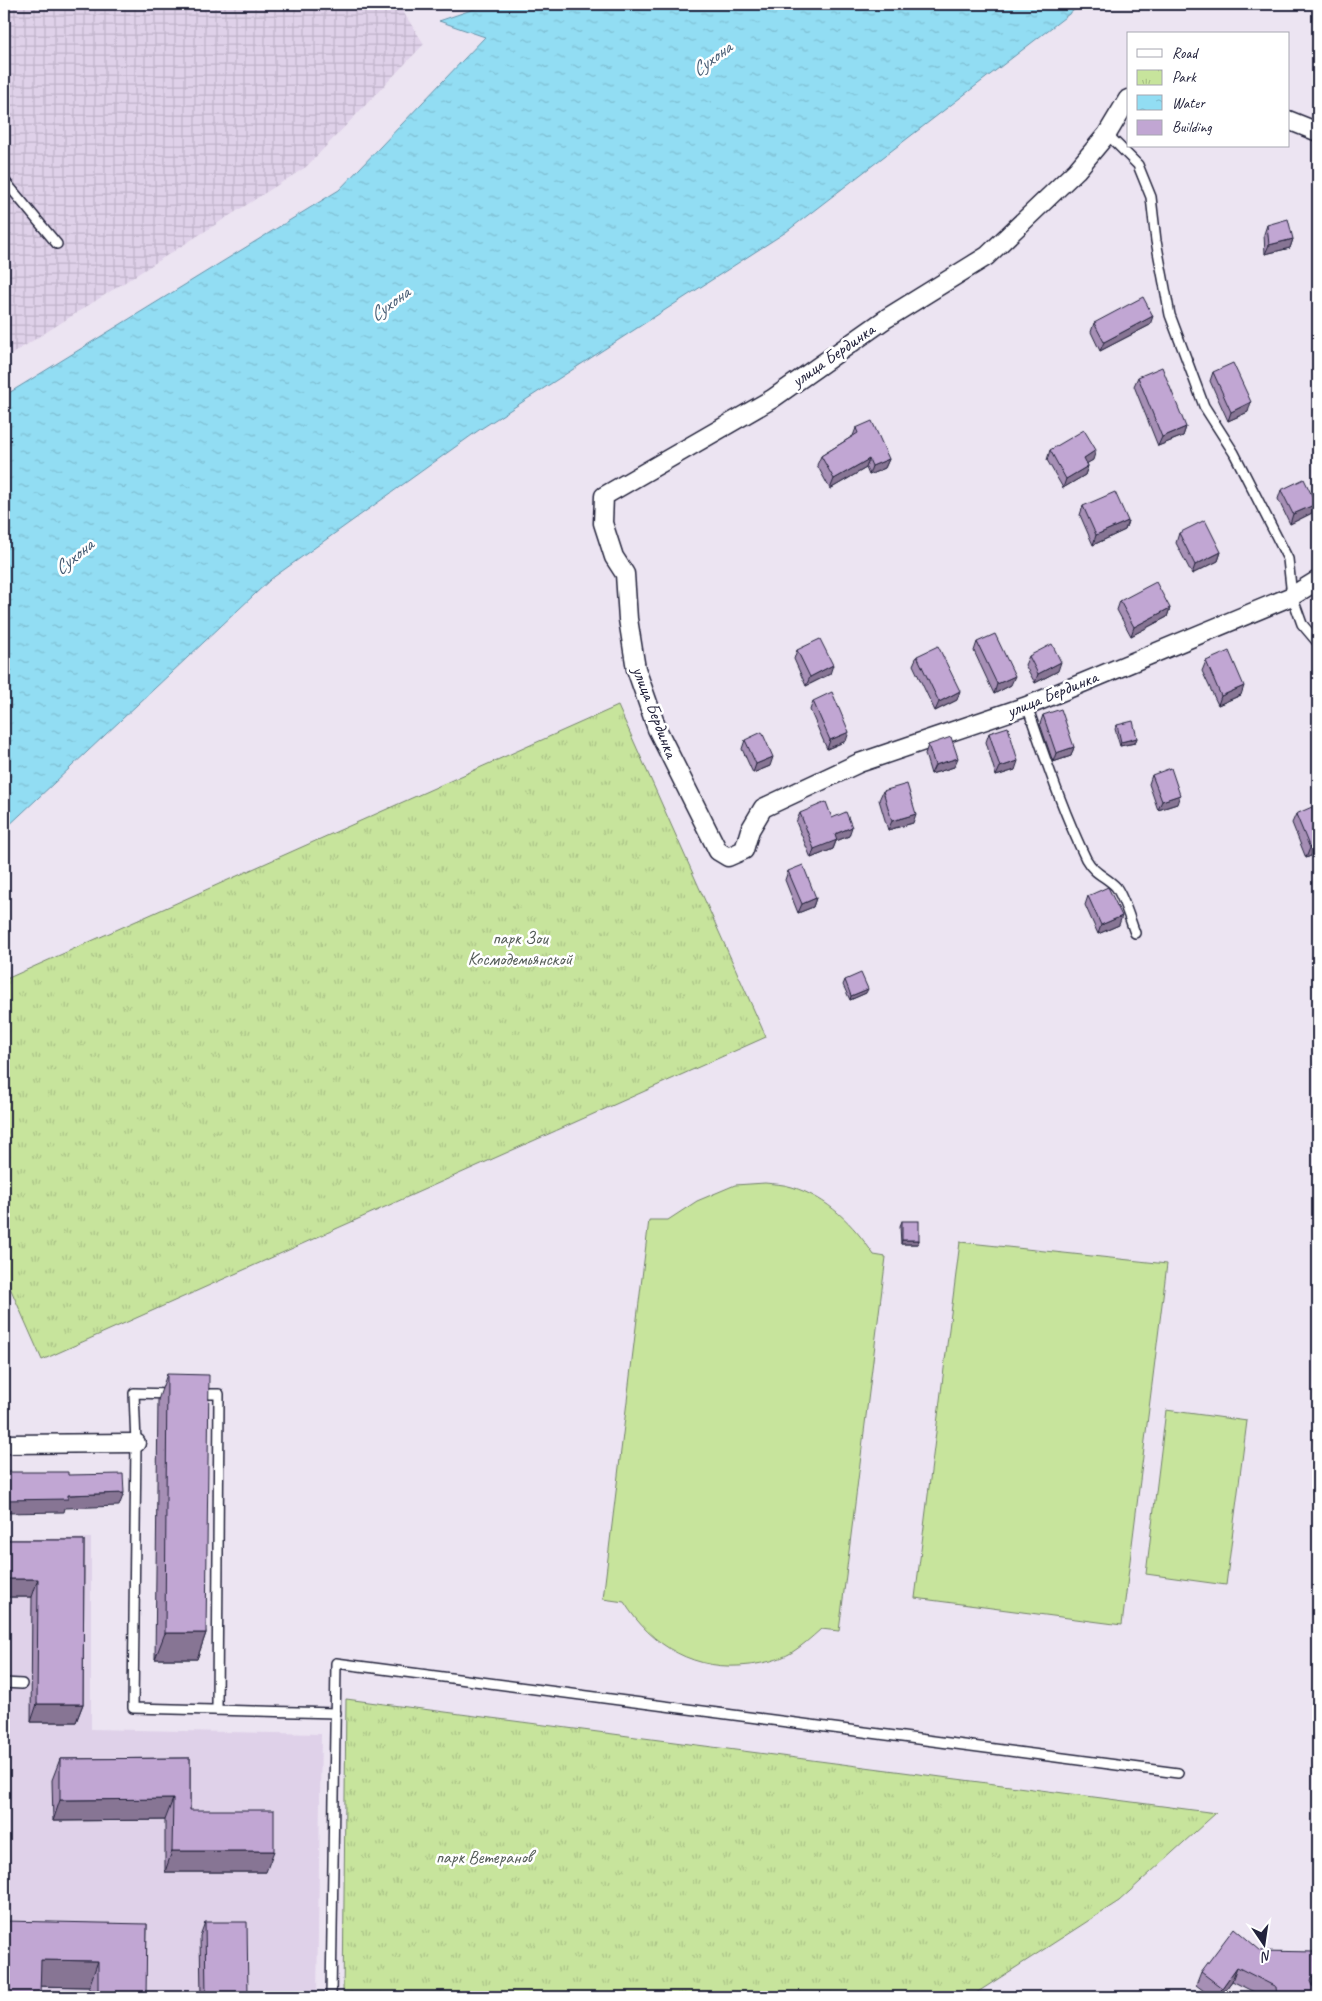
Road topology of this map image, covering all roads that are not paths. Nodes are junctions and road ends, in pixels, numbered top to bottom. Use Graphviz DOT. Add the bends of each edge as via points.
graph roads {
  1 [pos="1127,101"];
  2 [pos="1290,121"];
  3 [pos="1318,132"];
  4 [pos="1106,134"];
  5 [pos="4,180"];
  6 [pos="57,244"];
  7 [pos="1318,580"];
  8 [pos="1292,596"];
  9 [pos="1318,643"];
  10 [pos="1027,706"];
  11 [pos="1135,933"];
  12 [pos="136,1443"];
  13 [pos="4,1444"];
  14 [pos="4,1684"];
  15 [pos="22,1684"];
  16 [pos="216,1710"];
  17 [pos="336,1713"];
  18 [pos="1178,1773"];
  19 [pos="331,1997"];
  1 -- 4 [label="street, улица Бердинка"];
  2 -- 3 [label="street"];
  4 -- 8 [label="lane" via="1138,165 1151,197 1156,241 1174,324 1204,406 1234,453 1288,559"];
  4 -- 10 [label="street, улица Бердинка" via="1077,170 987,256 887,318 772,399 604,496 603,523 614,557 624,574 636,669 657,729 718,851 728,857 744,850 750,830 763,808 859,763"];
  5 -- 6 [label="lane"];
  7 -- 8 [label="street, улица Бердинка"];
  8 -- 9 [label="lane" via="1302,624"];
  8 -- 10 [label="street, улица Бердинка"];
  10 -- 11 [label="lane" via="1061,802 1087,860 1119,892"];
  12 -- 13 [label="street"];
  12 -- 16 [label="lane" via="133,1708"];
  12 -- 16 [label="lane" via="134,1394 219,1394"];
  14 -- 15 [label="lane"];
  16 -- 17 [label="lane"];
  17 -- 18 [label="lane" via="336,1663"];
  17 -- 19 [label="lane"];
}
